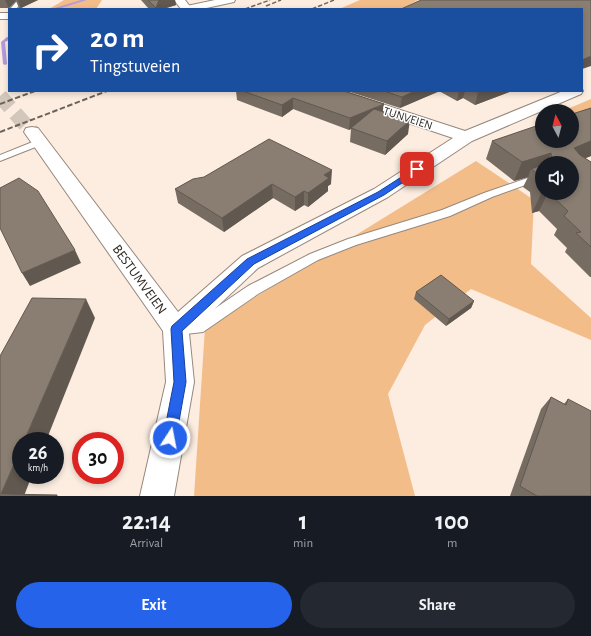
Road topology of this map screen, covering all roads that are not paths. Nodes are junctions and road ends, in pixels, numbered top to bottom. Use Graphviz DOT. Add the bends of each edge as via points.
graph roads {
  1 [pos="21,0"];
  2 [pos="179,0"];
  3 [pos="230,0"];
  4 [pos="13,8"];
  5 [pos="186,8"];
  6 [pos="192,8"];
  7 [pos="330,92"];
  8 [pos="574,92"];
  9 [pos="36,137"];
  10 [pos="466,137"];
  11 [pos="0,158"];
  12 [pos="535,178"];
  13 [pos="176,329"];
  14 [pos="158,496"];
  1 -- 4 [label="lane"];
  2 -- 5 [label="street"];
  3 -- 6 [label="street"];
  7 -- 10 [label="street, TUNVEIEN"];
  8 -- 10 [label="street"];
  9 -- 11 [label="lane"];
  9 -- 13 [label="street, BESTUMVEIEN"];
  10 -- 13 [label="street" via="381,193 250,262"];
  12 -- 13 [label="lane" via="446,213 352,242 314,257 253,290 198,328"];
  13 -- 14 [label="street, BESTUMVEIEN" via="180,382"];
}
